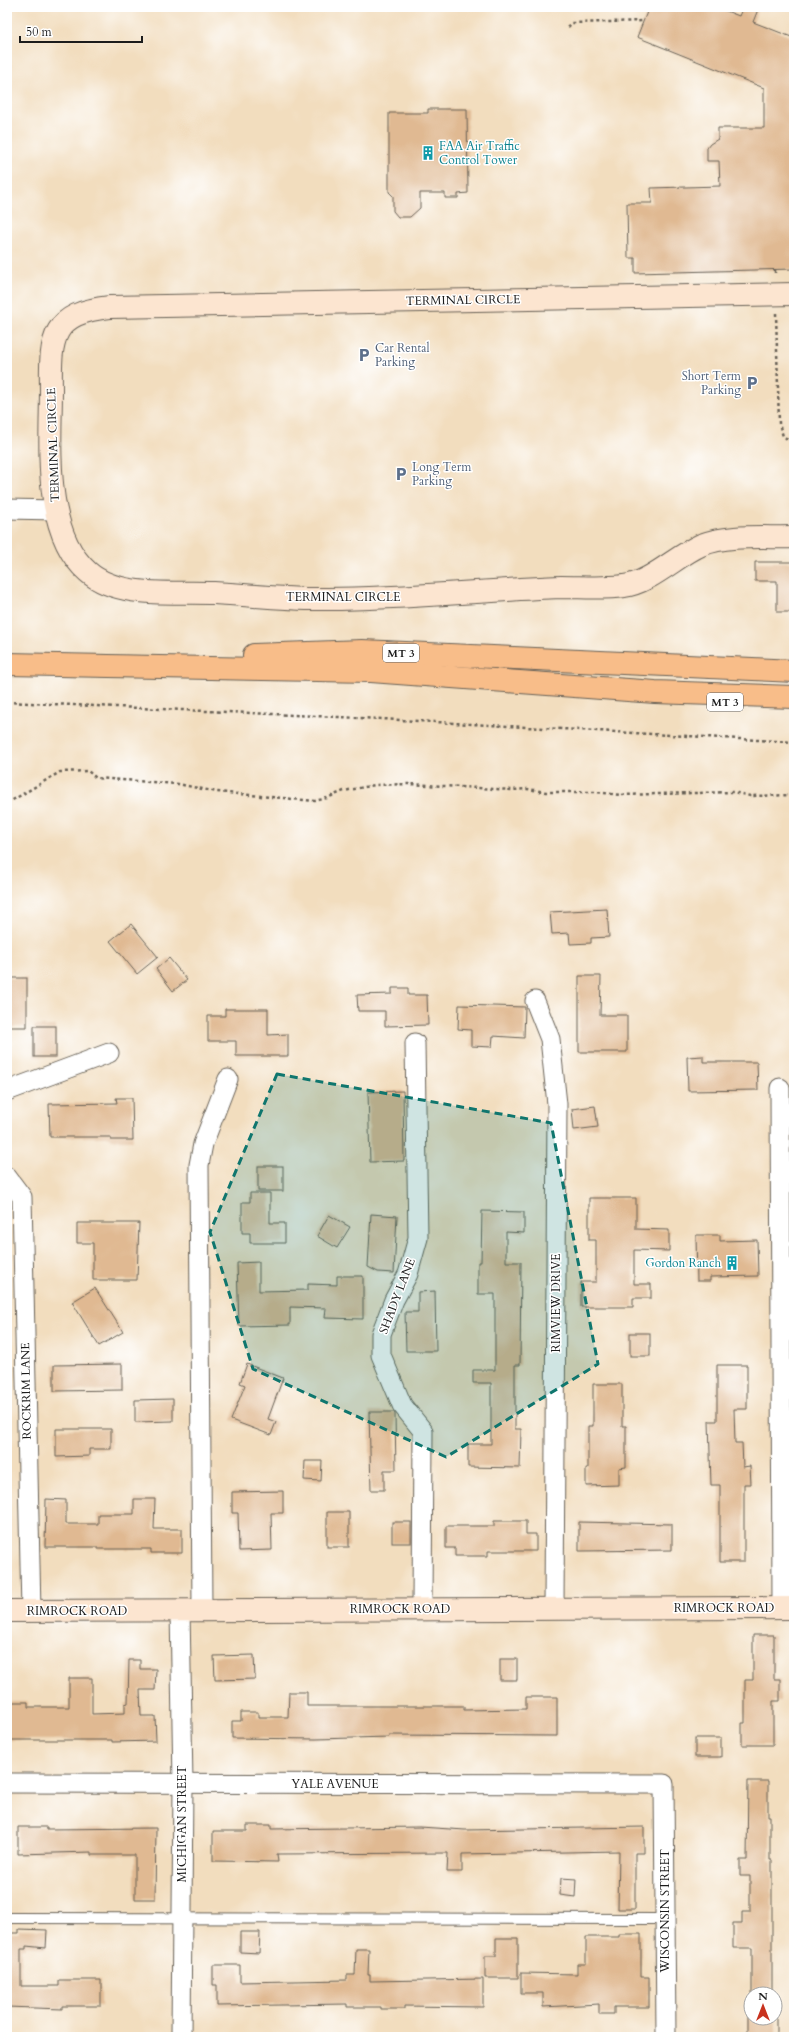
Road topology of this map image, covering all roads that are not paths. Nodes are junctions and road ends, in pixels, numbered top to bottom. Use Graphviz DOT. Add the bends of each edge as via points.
graph roads {
  1 [pos="785,294"];
  2 [pos="7,509"];
  3 [pos="56,510"];
  4 [pos="794,537"];
  5 [pos="7,664"];
  6 [pos="794,671"];
  7 [pos="655,692"];
  8 [pos="794,698"];
  9 [pos="794,713"];
  10 [pos="535,1001"];
  11 [pos="415,1043"];
  12 [pos="109,1053"];
  13 [pos="228,1079"];
  14 [pos="780,1088"];
  15 [pos="7,1091"];
  16 [pos="7,1177"];
  17 [pos="788,1608"];
  18 [pos="422,1609"];
  19 [pos="554,1609"];
  20 [pos="180,1610"];
  21 [pos="202,1610"];
  22 [pos="7,1611"];
  23 [pos="31,1611"];
  24 [pos="7,1783"];
  25 [pos="183,1783"];
  26 [pos="664,1784"];
  27 [pos="7,1918"];
  28 [pos="182,1918"];
  29 [pos="665,1919"];
  30 [pos="181,2037"];
  31 [pos="666,2037"];
  1 -- 3 [label="street, TERMINAL CIRCLE" via="118,307 88,310 64,322 55,337 51,351 51,465"];
  2 -- 3 [label="street"];
  3 -- 4 [label="street, TERMINAL CIRCLE" via="67,545 78,561 100,581 116,587 150,591 324,599 626,586 643,580 687,552 717,540"];
  5 -- 6 [label="highway, MT 3" via="362,651"];
  5 -- 7 [label="highway, MT 3" via="371,671"];
  7 -- 8 [label="highway"];
  7 -- 9 [label="highway, MT 3"];
  10 -- 19 [label="street, RIMVIEW DRIVE" via="550,1039 557,1104"];
  11 -- 18 [label="street, SHADY LANE" via="418,1238 408,1274 380,1334 381,1355 402,1405 423,1431"];
  12 -- 15 [label="street"];
  13 -- 21 [label="street" via="203,1144 199,1165"];
  14 -- 17 [label="street"];
  16 -- 23 [label="street, ROCKRIM LANE" via="22,1197"];
  17 -- 19 [label="street, RIMROCK ROAD"];
  18 -- 19 [label="street, RIMROCK ROAD"];
  18 -- 21 [label="street, RIMROCK ROAD"];
  20 -- 21 [label="street, RIMROCK ROAD"];
  20 -- 23 [label="street, RIMROCK ROAD"];
  20 -- 25 [label="street, MICHIGAN STREET"];
  22 -- 23 [label="street, RIMROCK ROAD"];
  24 -- 25 [label="street, YALE AVENUE"];
  25 -- 26 [label="street, YALE AVENUE"];
  25 -- 28 [label="street, MICHIGAN STREET"];
  26 -- 29 [label="street, WISCONSIN STREET"];
  27 -- 28 [label="lane"];
  28 -- 29 [label="lane"];
  28 -- 30 [label="street, MICHIGAN STREET"];
  29 -- 31 [label="street, WISCONSIN STREET"];
}
